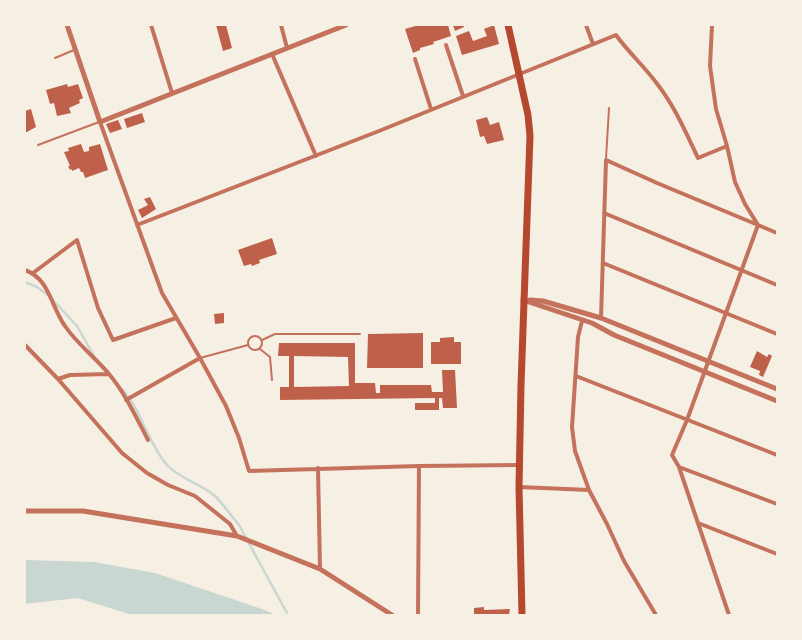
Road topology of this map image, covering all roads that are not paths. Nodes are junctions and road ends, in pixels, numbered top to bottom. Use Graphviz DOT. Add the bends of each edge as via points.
graph roads {
  1 [pos="67,25"];
  2 [pos="151,25"];
  3 [pos="281,25"];
  4 [pos="346,25"];
  5 [pos="508,25"];
  6 [pos="586,25"];
  7 [pos="712,25"];
  8 [pos="446,44"];
  9 [pos="593,44"];
  10 [pos="287,48"];
  11 [pos="75,50"];
  12 [pos="272,54"];
  13 [pos="55,58"];
  14 [pos="415,59"];
  15 [pos="519,74"];
  16 [pos="172,93"];
  17 [pos="463,96"];
  18 [pos="609,108"];
  19 [pos="431,109"];
  20 [pos="100,122"];
  21 [pos="38,145"];
  22 [pos="727,146"];
  23 [pos="316,156"];
  24 [pos="606,160"];
  25 [pos="604,213"];
  26 [pos="137,225"];
  27 [pos="758,225"];
  28 [pos="777,233"];
  29 [pos="603,263"];
  30 [pos="25,270"];
  31 [pos="742,271"];
  32 [pos="33,273"];
  33 [pos="777,285"];
  34 [pos="524,300"];
  35 [pos="725,313"];
  36 [pos="176,318"];
  37 [pos="601,318"];
  38 [pos="582,321"];
  39 [pos="360,334"];
  40 [pos="777,334"];
  41 [pos="262,340"];
  42 [pos="25,345"];
  43 [pos="248,345"];
  44 [pos="260,349"];
  45 [pos="200,358"];
  46 [pos="707,361"];
  47 [pos="704,372"];
  48 [pos="109,374"];
  49 [pos="576,376"];
  50 [pos="58,379"];
  51 [pos="272,380"];
  52 [pos="777,388"];
  53 [pos="126,400"];
  54 [pos="777,401"];
  55 [pos="687,420"];
  56 [pos="148,440"];
  57 [pos="777,455"];
  58 [pos="519,465"];
  59 [pos="419,466"];
  60 [pos="679,467"];
  61 [pos="318,468"];
  62 [pos="519,487"];
  63 [pos="589,490"];
  64 [pos="777,504"];
  65 [pos="25,511"];
  66 [pos="698,523"];
  67 [pos="237,536"];
  68 [pos="777,554"];
  69 [pos="320,569"];
  70 [pos="392,615"];
  71 [pos="418,615"];
  72 [pos="522,615"];
  73 [pos="656,615"];
  74 [pos="729,615"];
  1 -- 11 [label="street"];
  2 -- 16 [label="street"];
  3 -- 10 [label="street"];
  4 -- 10 [label="street"];
  5 -- 15 [label="main road"];
  6 -- 9 [label="street"];
  7 -- 22 [label="street" via="710,66 716,108"];
  8 -- 17 [label="street"];
  9 -- 15 [label="street"];
  9 -- 22 [label="street" via="616,35 658,84 673,106 698,158"];
  10 -- 12 [label="street"];
  11 -- 13 [label="lane"];
  11 -- 20 [label="street"];
  12 -- 16 [label="street"];
  12 -- 23 [label="street"];
  14 -- 19 [label="street"];
  15 -- 17 [label="street"];
  15 -- 34 [label="main road" via="530,136"];
  16 -- 20 [label="street"];
  17 -- 19 [label="street"];
  18 -- 24 [label="lane"];
  19 -- 23 [label="street"];
  20 -- 21 [label="lane"];
  20 -- 26 [label="street"];
  22 -- 27 [label="street" via="735,182"];
  23 -- 26 [label="street"];
  24 -- 25 [label="street"];
  24 -- 27 [label="street"];
  25 -- 29 [label="street"];
  25 -- 31 [label="street"];
  26 -- 36 [label="street" via="162,294"];
  27 -- 28 [label="street"];
  27 -- 31 [label="street"];
  29 -- 35 [label="street"];
  29 -- 37 [label="street"];
  30 -- 32 [label="street"];
  31 -- 33 [label="street"];
  31 -- 35 [label="street"];
  32 -- 36 [label="street" via="77,240 98,308 112,340"];
  32 -- 48 [label="street" via="43,282 64,325"];
  34 -- 37 [label="street" via="543,301"];
  34 -- 38 [label="street"];
  34 -- 58 [label="main road"];
  35 -- 40 [label="street"];
  35 -- 46 [label="street"];
  36 -- 45 [label="street"];
  37 -- 46 [label="street"];
  38 -- 47 [label="street" via="592,323 614,335"];
  38 -- 49 [label="street" via="578,337"];
  39 -- 41 [label="lane" via="275,334"];
  41 -- 43 [label="lane" via="256,336 252,337 248,340"];
  41 -- 44 [label="lane" via="263,345"];
  42 -- 50 [label="street"];
  43 -- 44 [label="lane" via="253,350"];
  43 -- 45 [label="lane"];
  44 -- 51 [label="lane" via="270,357"];
  45 -- 53 [label="street"];
  45 -- 61 [label="street" via="226,406 250,471"];
  46 -- 47 [label="street"];
  46 -- 52 [label="street"];
  47 -- 54 [label="street"];
  47 -- 55 [label="street"];
  48 -- 50 [label="street" via="70,375"];
  48 -- 53 [label="street"];
  49 -- 55 [label="street"];
  49 -- 63 [label="street" via="572,427 575,451"];
  50 -- 67 [label="street" via="122,453 147,473 195,496 230,524"];
  53 -- 56 [label="street"];
  55 -- 57 [label="street"];
  55 -- 60 [label="street" via="672,455"];
  58 -- 59 [label="street"];
  58 -- 62 [label="main road"];
  59 -- 61 [label="street"];
  59 -- 71 [label="street"];
  60 -- 64 [label="street"];
  60 -- 66 [label="street"];
  61 -- 69 [label="street"];
  62 -- 63 [label="street"];
  62 -- 72 [label="main road"];
  63 -- 73 [label="street" via="624,561"];
  65 -- 67 [label="street" via="83,511"];
  66 -- 68 [label="street"];
  66 -- 74 [label="street"];
  67 -- 69 [label="street"];
  69 -- 70 [label="street"];
}
